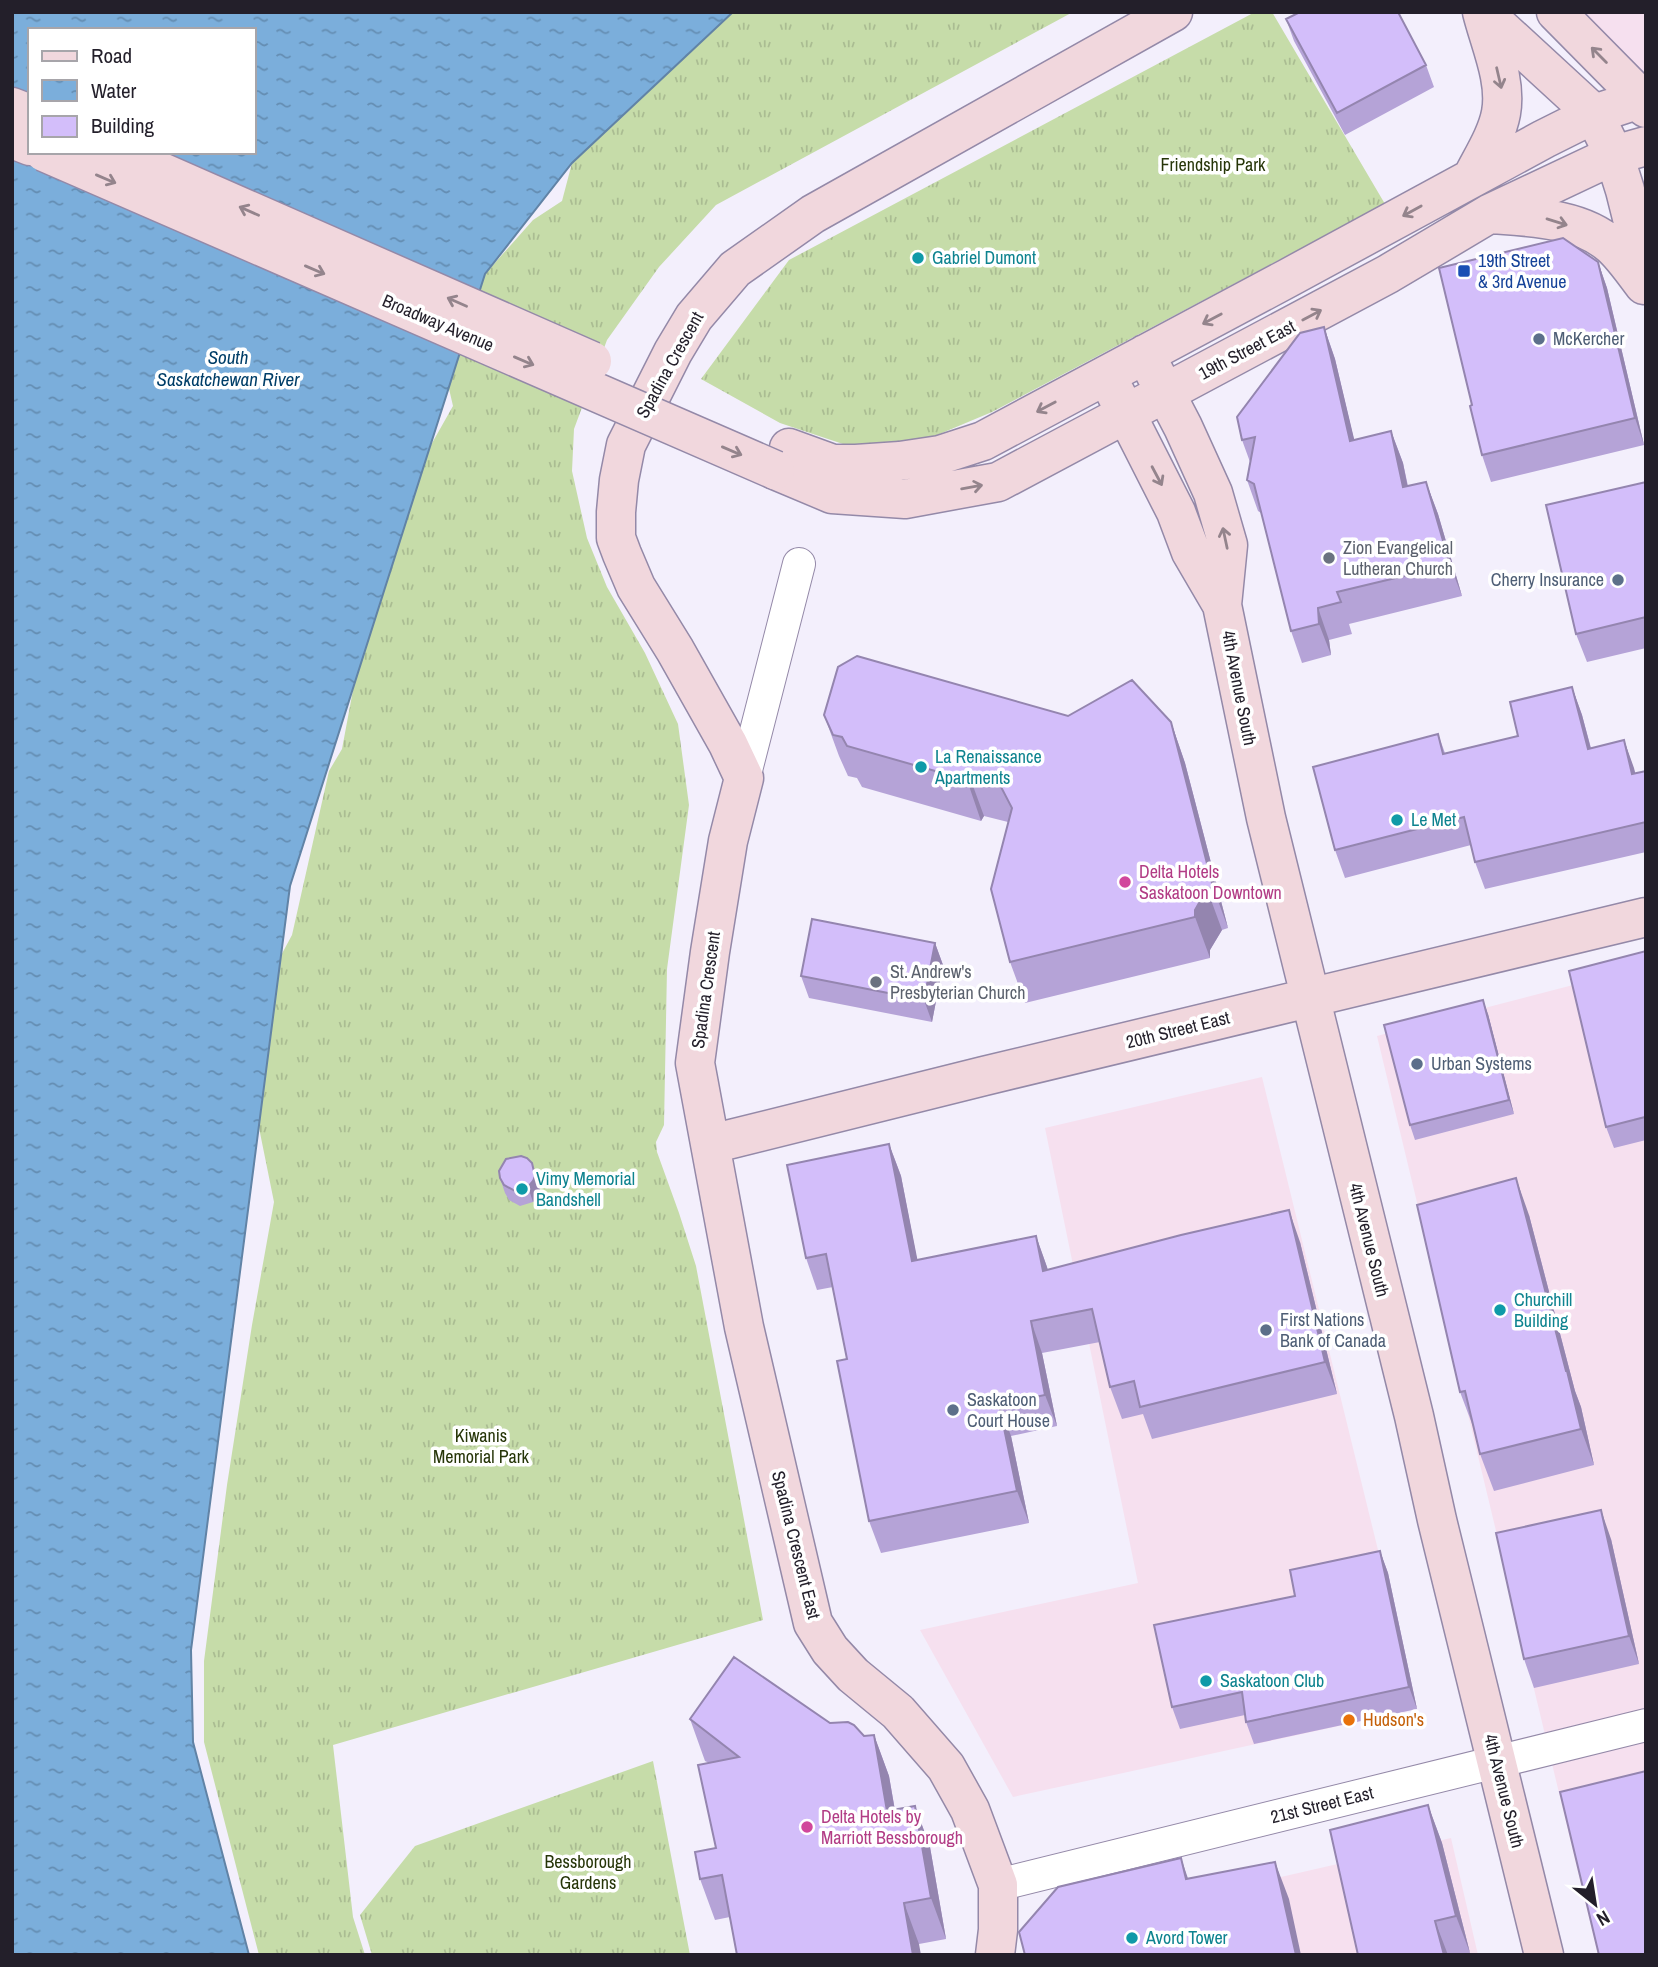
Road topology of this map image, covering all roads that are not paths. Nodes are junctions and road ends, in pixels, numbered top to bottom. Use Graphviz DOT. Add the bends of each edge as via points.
graph roads {
  1 [pos="1173,12"];
  2 [pos="1482,12"];
  3 [pos="1556,12"];
  4 [pos="1644,101"];
  5 [pos="1594,114"];
  6 [pos="1630,150"];
  7 [pos="49,154"];
  8 [pos="120,154"];
  9 [pos="1472,178"];
  10 [pos="1489,214"];
  11 [pos="1646,274"];
  12 [pos="1646,286"];
  13 [pos="1145,354"];
  14 [pos="1106,374"];
  15 [pos="1166,394"];
  16 [pos="1126,415"];
  17 [pos="782,459"];
  18 [pos="832,494"];
  19 [pos="799,564"];
  20 [pos="1222,605"];
  21 [pos="744,778"];
  22 [pos="1646,917"];
  23 [pos="1310,998"];
  24 [pos="711,1144"];
  25 [pos="744,1327"];
  26 [pos="1646,1725"];
  27 [pos="1496,1762"];
  28 [pos="998,1885"];
  29 [pos="995,1955"];
  30 [pos="1544,1955"];
  1 -- 21 [label="main road, Spadina Crescent" via="813,214 735,269 694,317 673,352 626,444 616,538 636,587 676,650"];
  2 -- 5 [label="main road"];
  2 -- 9 [label="main road, one-way" via="1503,96 1498,123"];
  4 -- 3 [label="main road, one-way"];
  4 -- 5 [label="main road"];
  5 -- 6 [label="main road"];
  5 -- 9 [label="main road"];
  6 -- 10 [label="main road, 19th Street East"];
  6 -- 11 [label="main road" via="1625,190"];
  7 -- 17 [label="main road, Broadway Avenue, one-way, bridge"];
  17 -- 8 [label="main road, Broadway Avenue, one-way, bridge"];
  9 -- 13 [label="main road, one-way"];
  10 -- 12 [label="main road, one-way" via="1549,218 1588,231 1612,246"];
  15 -- 10 [label="main road, 19th Street East, one-way"];
  13 -- 14 [label="main road"];
  13 -- 15 [label="main road, 4th Avenue South"];
  14 -- 16 [label="main road, 4th Avenue South"];
  14 -- 17 [label="main road, Broadway Avenue, one-way" via="983,441 940,455 856,464"];
  15 -- 16 [label="main road, 19th Street East"];
  20 -- 15 [label="main road, 4th Avenue South, one-way" via="1228,545 1213,493"];
  18 -- 16 [label="main road, 19th Street East, one-way" via="905,499 998,482"];
  16 -- 20 [label="main road, 4th Avenue South, one-way" via="1176,512 1191,552"];
  17 -- 18 [label="main road, Broadway Avenue"];
  19 -- 21 [label="street, Spadina Crescent"];
  20 -- 23 [label="main road, 4th Avenue South" via="1266,818"];
  21 -- 24 [label="main road, Spadina Crescent" via="728,841 695,1063"];
  22 -- 23 [label="main road, 20th Street East"];
  23 -- 24 [label="main road, 20th Street East"];
  23 -- 27 [label="main road, 4th Avenue South"];
  24 -- 25 [label="main road, Spadina Crescent"];
  25 -- 28 [label="main road, Spadina Crescent East" via="813,1623 853,1675 898,1712 946,1767 970,1810"];
  26 -- 27 [label="street, 21st Street East"];
  27 -- 28 [label="street, 21st Street East"];
  27 -- 30 [label="main road, 4th Avenue South"];
  28 -- 29 [label="main road, Spadina Crescent East"];
}
